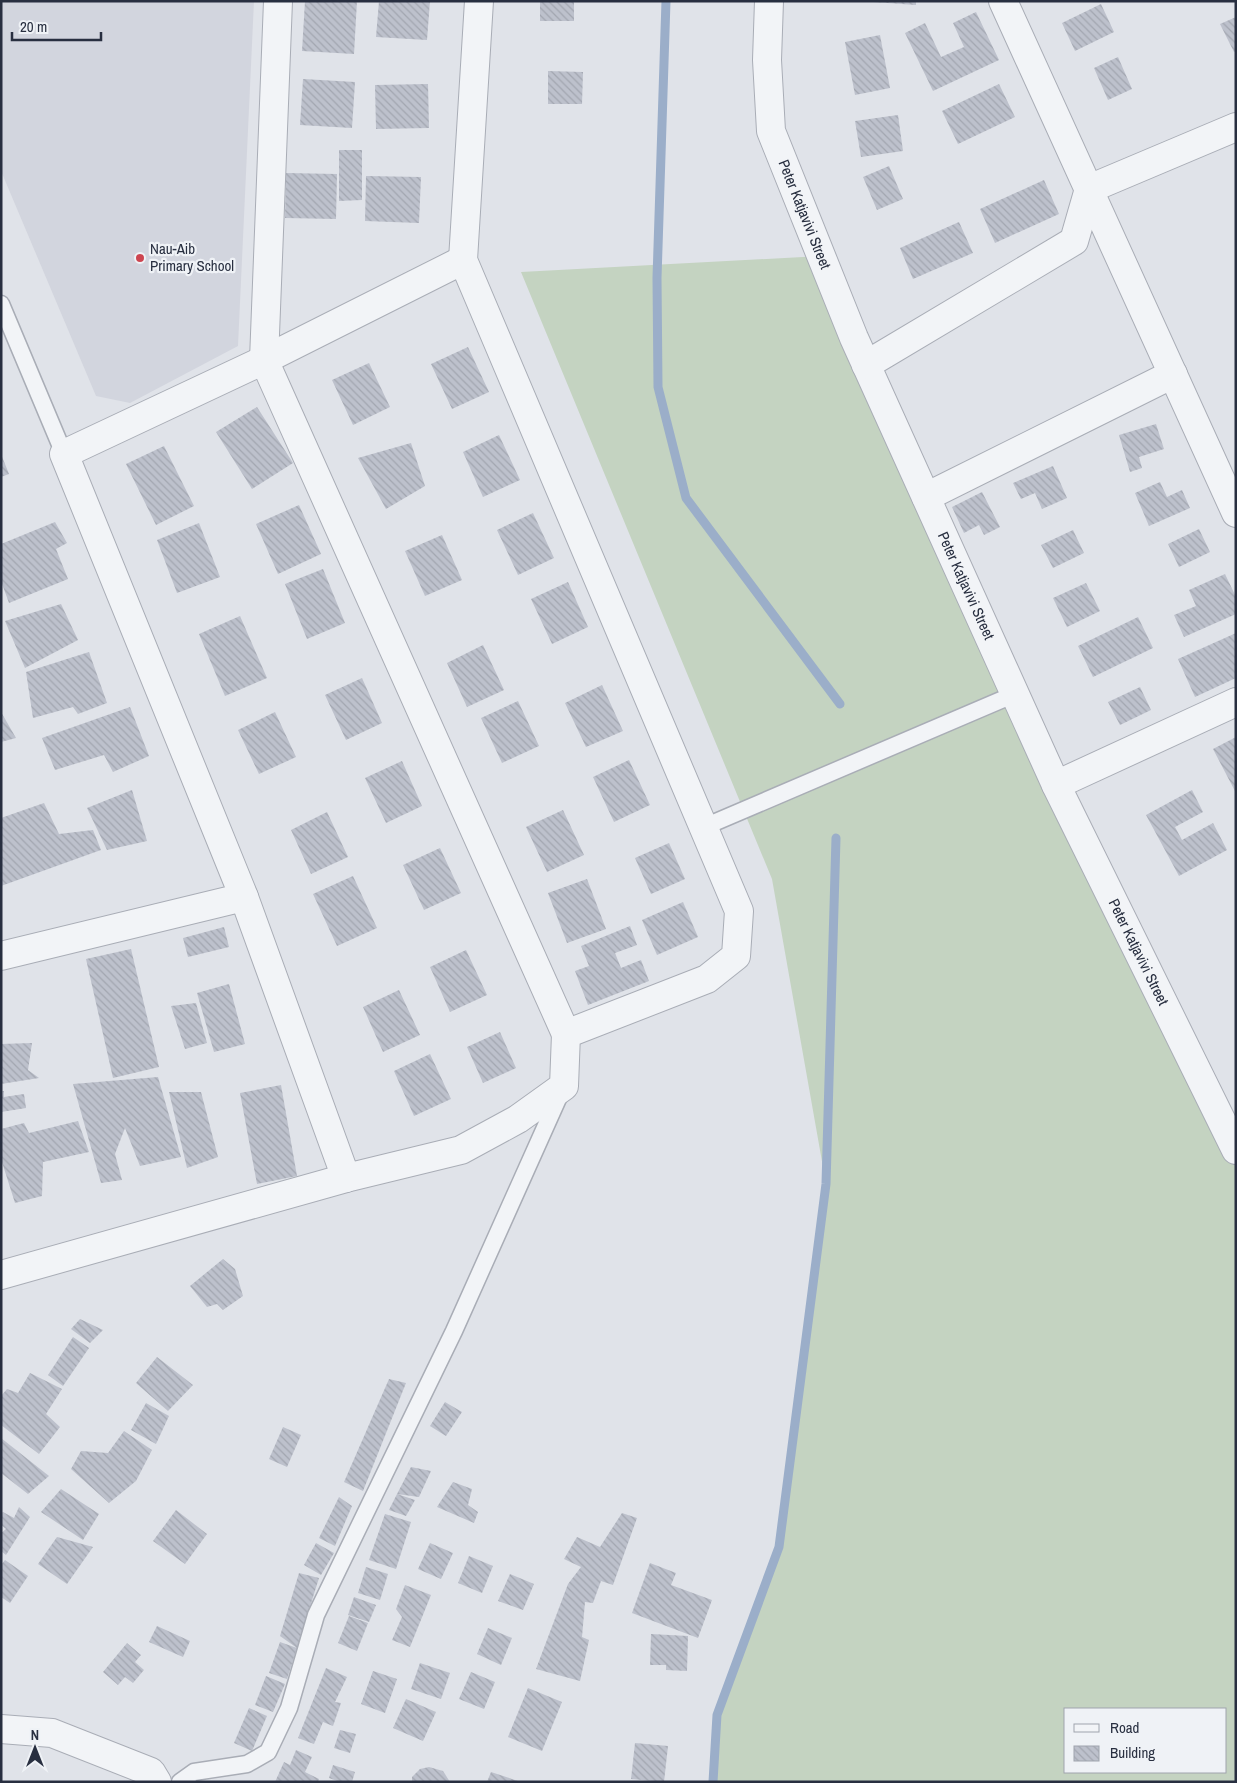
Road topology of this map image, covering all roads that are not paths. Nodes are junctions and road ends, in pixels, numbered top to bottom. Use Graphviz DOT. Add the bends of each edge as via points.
graph roads {
  1 [pos="278,1"];
  2 [pos="480,1"];
  3 [pos="769,1"];
  4 [pos="1003,1"];
  5 [pos="1236,127"];
  6 [pos="1089,189"];
  7 [pos="463,260"];
  8 [pos="1,304"];
  9 [pos="264,360"];
  10 [pos="866,364"];
  11 [pos="1173,374"];
  12 [pos="64,454"];
  13 [pos="926,497"];
  14 [pos="1236,513"];
  15 [pos="1015,694"];
  16 [pos="1236,702"];
  17 [pos="1056,785"];
  18 [pos="704,827"];
  19 [pos="244,897"];
  20 [pos="1,956"];
  21 [pos="566,1034"];
  22 [pos="564,1086"];
  23 [pos="1236,1150"];
  24 [pos="346,1178"];
  25 [pos="1,1276"];
  26 [pos="1,1728"];
  27 [pos="157,1782"];
  28 [pos="180,1782"];
  1 -- 9 [label="street"];
  2 -- 7 [label="street"];
  3 -- 10 [label="street, Peter Katjavivi Street" via="767,60 772,131"];
  4 -- 6 [label="street"];
  5 -- 6 [label="street"];
  6 -- 10 [label="street" via="1074,241"];
  6 -- 11 [label="street"];
  7 -- 9 [label="street"];
  7 -- 18 [label="street"];
  8 -- 12 [label="lane"];
  9 -- 12 [label="street"];
  9 -- 21 [label="street"];
  10 -- 13 [label="street, Peter Katjavivi Street"];
  11 -- 13 [label="street"];
  11 -- 14 [label="street"];
  12 -- 19 [label="street"];
  13 -- 15 [label="street, Peter Katjavivi Street"];
  15 -- 17 [label="street, Peter Katjavivi Street"];
  15 -- 18 [label="lane"];
  16 -- 17 [label="street"];
  17 -- 23 [label="street, Peter Katjavivi Street"];
  18 -- 21 [label="street" via="739,911 736,956 707,979"];
  19 -- 20 [label="street"];
  19 -- 24 [label="street"];
  21 -- 22 [label="street"];
  22 -- 24 [label="street" via="518,1119 461,1150"];
  22 -- 28 [label="lane" via="454,1332 316,1615 289,1708 268,1752 247,1764 194,1772"];
  24 -- 25 [label="street"];
  26 -- 27 [label="street" via="52,1733 150,1772"];
}
